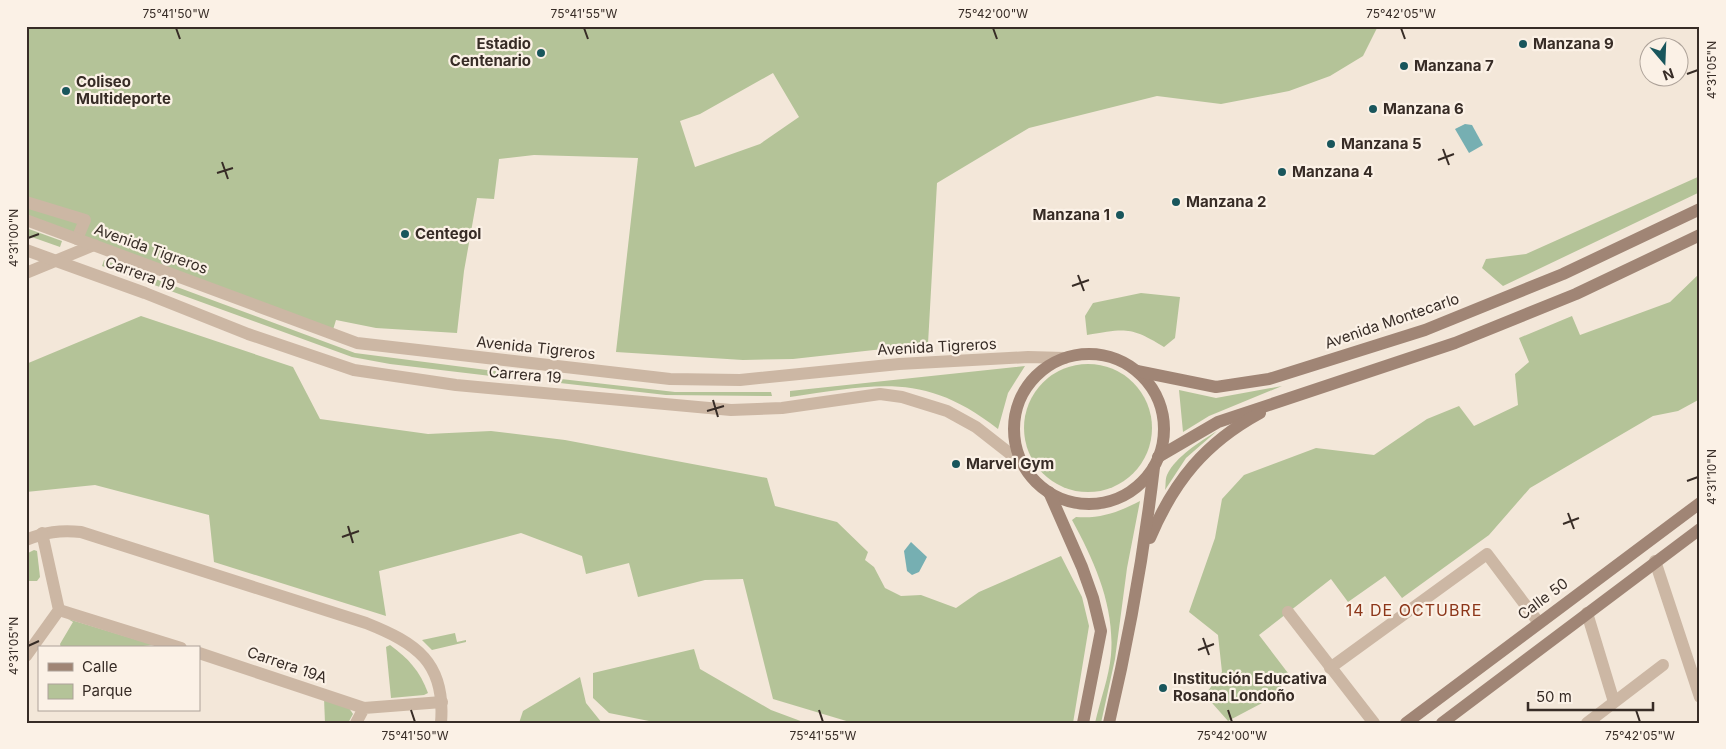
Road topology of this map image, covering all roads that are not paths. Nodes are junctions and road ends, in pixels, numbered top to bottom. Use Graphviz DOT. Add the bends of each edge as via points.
graph roads {
  1 [pos="26,202"];
  2 [pos="1700,209"];
  3 [pos="26,220"];
  4 [pos="1700,235"];
  5 [pos="77,239"];
  6 [pos="94,245"];
  7 [pos="26,250"];
  8 [pos="55,262"];
  9 [pos="26,273"];
  10 [pos="1065,358"];
  11 [pos="1137,371"];
  12 [pos="1326,385"];
  13 [pos="1156,461"];
  14 [pos="1022,463"];
  15 [pos="1049,492"];
  16 [pos="1700,503"];
  17 [pos="1700,529"];
  18 [pos="42,533"];
  19 [pos="26,540"];
  20 [pos="1144,551"];
  21 [pos="1655,561"];
  22 [pos="59,610"];
  23 [pos="1288,612"];
  24 [pos="1587,613"];
  25 [pos="1539,623"];
  26 [pos="175,646"];
  27 [pos="200,653"];
  28 [pos="26,656"];
  29 [pos="1663,666"];
  30 [pos="1330,668"];
  31 [pos="1700,697"];
  32 [pos="442,702"];
  33 [pos="1614,702"];
  34 [pos="364,708"];
  35 [pos="356,723"];
  36 [pos="441,723"];
  37 [pos="1083,723"];
  38 [pos="1109,723"];
  39 [pos="1374,723"];
  40 [pos="1406,723"];
  41 [pos="1442,723"];
  42 [pos="1587,723"];
  1 -- 5 [label="street" via="84,220"];
  2 -- 11 [label="main road, Avenida Montecarlo" via="1563,274 1425,330 1270,379 1216,387"];
  3 -- 5 [label="street, Avenida Tigreros"];
  4 -- 12 [label="main road" via="1576,294 1455,343"];
  5 -- 6 [label="street, Avenida Tigreros"];
  6 -- 8 [label="street"];
  6 -- 10 [label="street, Avenida Tigreros" via="358,343 468,357 670,378 740,380 899,364"];
  7 -- 8 [label="street, Carrera 19"];
  8 -- 9 [label="street"];
  8 -- 14 [label="street, Carrera 19" via="354,370 456,385 731,410 782,408 880,394 902,396 946,411 976,427"];
  10 -- 11 [label="main road" via="1102,355"];
  10 -- 14 [label="main road" via="1042,370 1031,381 1017,406 1014,435"];
  11 -- 13 [label="main road" via="1158,398 1163,415 1164,432"];
  12 -- 13 [label="main road" via="1218,422"];
  12 -- 20 [label="main road" via="1231,429 1204,452 1186,474 1155,525"];
  13 -- 15 [label="main road" via="1136,486 1112,500 1084,503 1069,501"];
  13 -- 20 [label="main road"];
  14 -- 15 [label="main road" via="1033,479"];
  15 -- 37 [label="main road" via="1082,567 1101,631"];
  16 -- 25 [label="main road, Calle 50"];
  17 -- 21 [label="main road"];
  18 -- 19 [label="street"];
  18 -- 22 [label="street"];
  18 -- 32 [label="street" via="81,532 400,636 426,660 439,684"];
  20 -- 38 [label="main road"];
  21 -- 24 [label="main road"];
  21 -- 31 [label="street"];
  22 -- 26 [label="street"];
  22 -- 28 [label="street"];
  23 -- 30 [label="street"];
  24 -- 33 [label="street"];
  24 -- 41 [label="main road"];
  25 -- 30 [label="street" via="1487,554"];
  25 -- 40 [label="main road, Calle 50"];
  27 -- 34 [label="street, Carrera 19A"];
  29 -- 33 [label="street"];
  30 -- 39 [label="street"];
  32 -- 34 [label="street"];
  32 -- 36 [label="street"];
  33 -- 42 [label="street"];
  34 -- 35 [label="street"];
}
